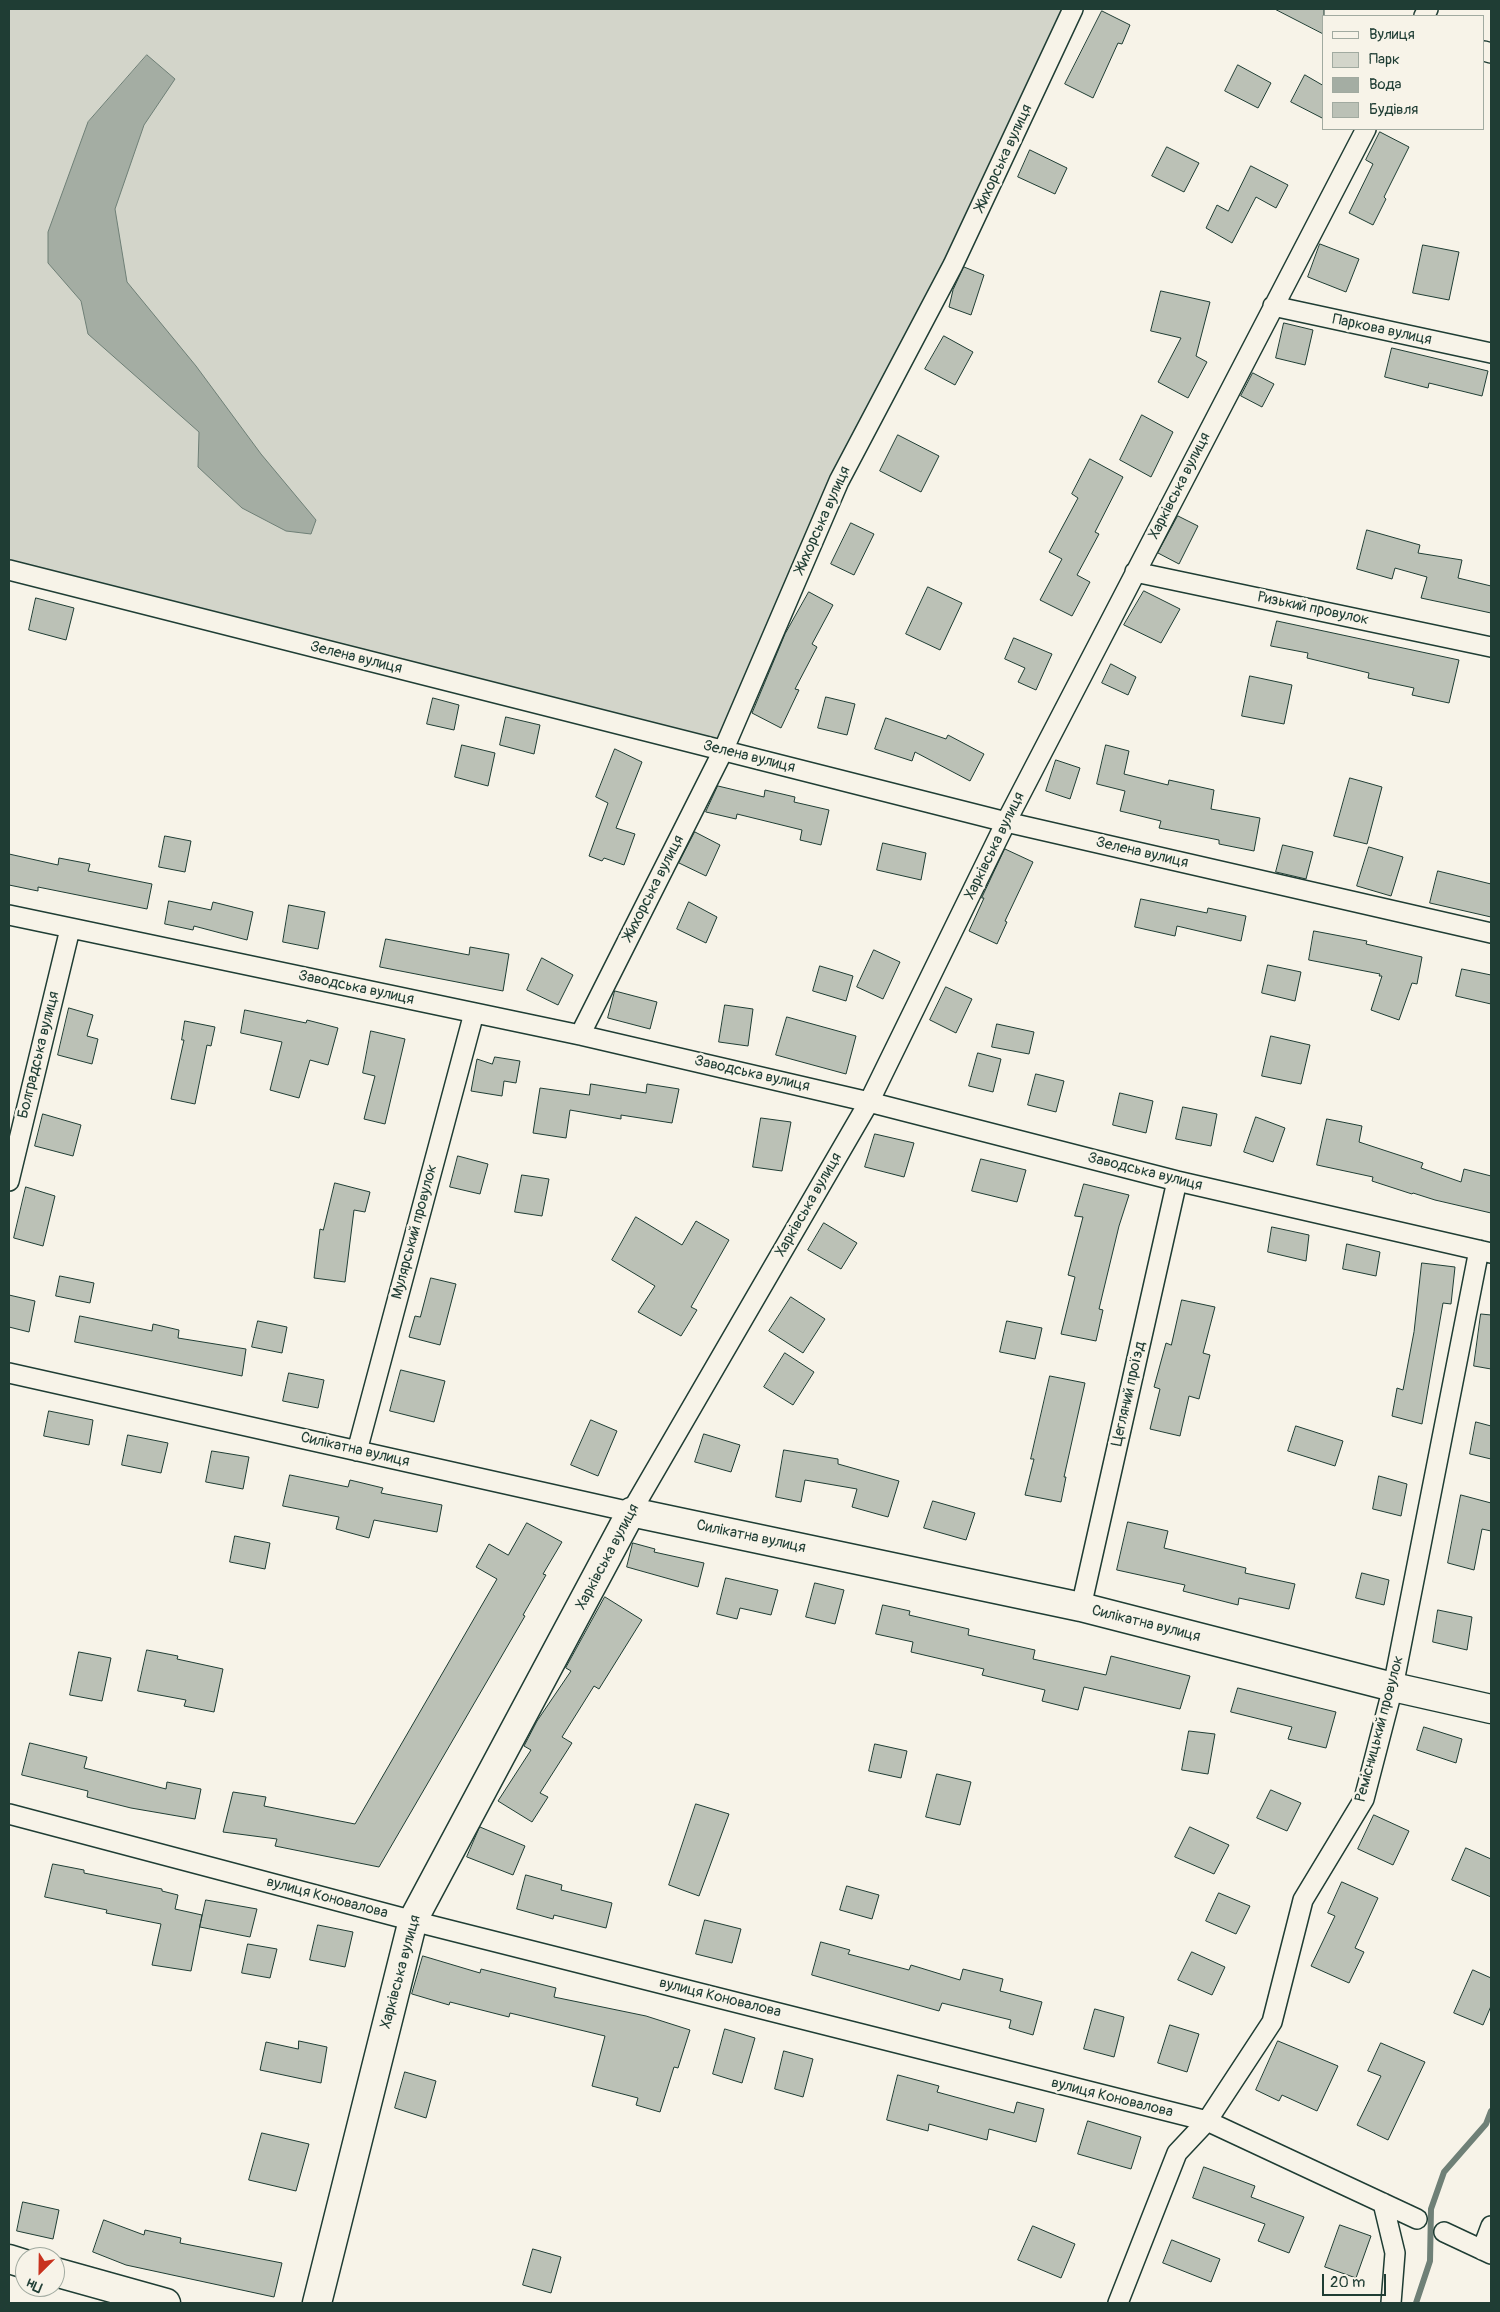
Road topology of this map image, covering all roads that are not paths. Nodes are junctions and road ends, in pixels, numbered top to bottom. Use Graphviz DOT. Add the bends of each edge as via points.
graph roads {
  1 [pos="1074,9"];
  2 [pos="1365,130"];
  3 [pos="1273,306"];
  4 [pos="1491,353"];
  5 [pos="9,570"];
  6 [pos="1135,572"];
  7 [pos="1491,647"];
  8 [pos="723,751"];
  9 [pos="1006,822"];
  10 [pos="9,915"];
  11 [pos="70,929"];
  12 [pos="1491,933"];
  13 [pos="474,1012"];
  14 [pos="580,1035"];
  15 [pos="869,1102"];
  16 [pos="9,1181"];
  17 [pos="1177,1181"];
  18 [pos="1485,1251"];
  19 [pos="9,1373"];
  20 [pos="356,1451"];
  21 [pos="632,1512"];
  22 [pos="1081,1607"];
  23 [pos="1393,1687"];
  24 [pos="1491,1709"];
  25 [pos="9,1814"];
  26 [pos="413,1920"];
  27 [pos="1207,2121"];
  28 [pos="1383,2204"];
  29 [pos="1417,2220"];
  30 [pos="1491,2226"];
  31 [pos="1444,2232"];
  32 [pos="1487,2252"];
  33 [pos="65,2275"];
  34 [pos="166,2303"];
  35 [pos="317,2303"];
  36 [pos="1118,2303"];
  37 [pos="1391,2303"];
  1 -- 8 [label="street, Жихорська вулиця" via="953,265 839,481"];
  2 -- 3 [label="street, Харківська вулиця"];
  3 -- 4 [label="street, Паркова вулиця"];
  3 -- 6 [label="street, Харківська вулиця"];
  5 -- 8 [label="street, Зелена вулиця"];
  6 -- 7 [label="street, Ризький провулок"];
  6 -- 9 [label="street, Харківська вулиця"];
  8 -- 9 [label="street, Зелена вулиця"];
  8 -- 14 [label="street, Жихорська вулиця"];
  9 -- 12 [label="street, Зелена вулиця"];
  9 -- 15 [label="street, Харківська вулиця"];
  10 -- 11 [label="street, Заводська вулиця"];
  11 -- 13 [label="street, Заводська вулиця"];
  11 -- 16 [label="street, Болградська вулиця"];
  13 -- 14 [label="street, Заводська вулиця"];
  13 -- 20 [label="street, Мулярський провулок"];
  14 -- 15 [label="street, Заводська вулиця"];
  15 -- 17 [label="street, Заводська вулиця"];
  15 -- 21 [label="street, Харківська вулиця"];
  17 -- 18 [label="street, Заводська вулиця"];
  17 -- 22 [label="street, Цегляний проїзд"];
  18 -- 23 [label="street, Ремісницький провулок"];
  19 -- 20 [label="street, Силікатна вулиця"];
  20 -- 21 [label="street, Силікатна вулиця"];
  21 -- 22 [label="main road, Силікатна вулиця"];
  21 -- 26 [label="main road, Харківська вулиця"];
  22 -- 23 [label="main road, Силікатна вулиця"];
  23 -- 24 [label="main road, Силікатна вулиця"];
  23 -- 27 [label="street, Ремісницький провулок" via="1364,1799 1303,1900 1272,2022"];
  25 -- 26 [label="street, вулиця Коновалова"];
  26 -- 27 [label="street, вулиця Коновалова"];
  26 -- 35 [label="main road, Харківська вулиця"];
  27 -- 28 [label="street, вулиця Коновалова"];
  27 -- 36 [label="street, Ремісницький провулок" via="1176,2153"];
  28 -- 29 [label="street, вулиця Коновалова"];
  28 -- 37 [label="street" via="1395,2253"];
  30 -- 32 [label="street"];
  31 -- 32 [label="street"];
  33 -- 34 [label="main road"];
}
